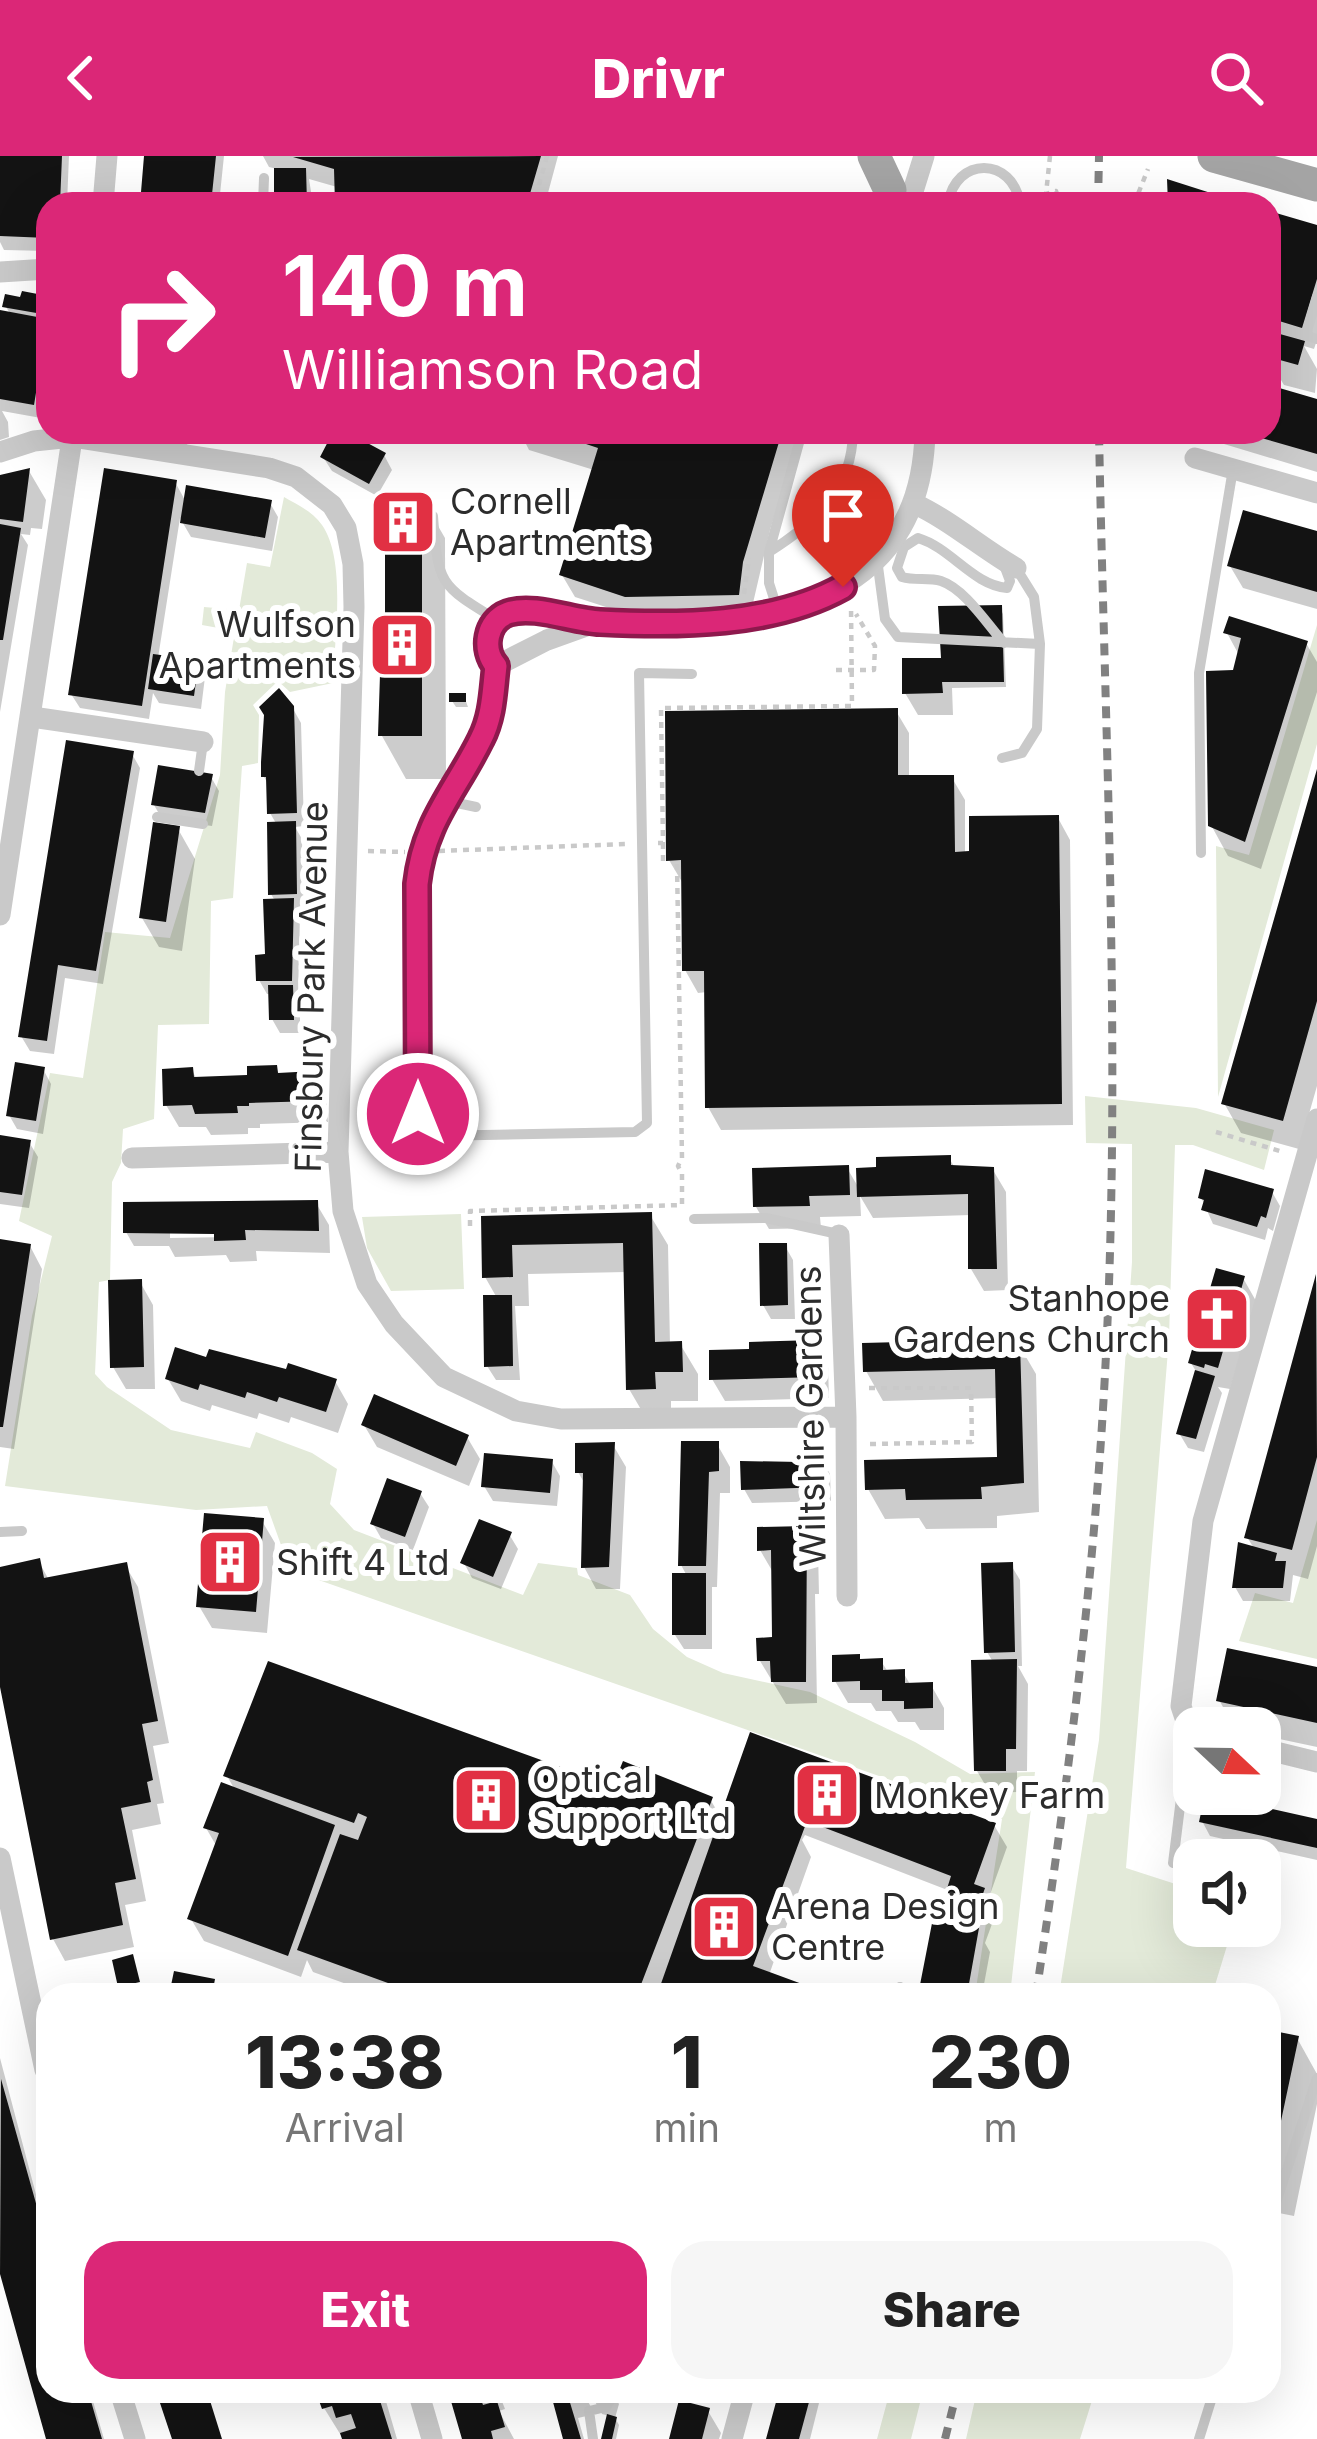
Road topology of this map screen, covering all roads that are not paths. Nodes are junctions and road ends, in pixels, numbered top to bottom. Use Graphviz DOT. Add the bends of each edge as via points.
graph roads {
  1 [pos="107,156"];
  2 [pos="874,156"];
  3 [pos="892,156"];
  4 [pos="924,156"];
  5 [pos="1214,156"];
  6 [pos="1298,172"];
  7 [pos="264,178"];
  8 [pos="104,192"];
  9 [pos="263,192"];
  10 [pos="893,192"];
  11 [pos="896,192"];
  12 [pos="901,192"];
  13 [pos="952,192"];
  14 [pos="1018,192"];
  15 [pos="36,269"];
  16 [pos="0,272"];
  17 [pos="1317,298"];
  18 [pos="1281,328"];
  19 [pos="1311,337"];
  20 [pos="36,441"];
  21 [pos="72,444"];
  22 [pos="126,444"];
  23 [pos="799,444"];
  24 [pos="853,444"];
  25 [pos="923,444"];
  26 [pos="0,452"];
  27 [pos="1195,458"];
  28 [pos="1233,469"];
  29 [pos="1317,494"];
  30 [pos="913,503"];
  31 [pos="433,516"];
  32 [pos="769,552"];
  33 [pos="877,559"];
  34 [pos="1007,563"];
  35 [pos="778,611"];
  36 [pos="497,620"];
  37 [pos="597,622"];
  38 [pos="1004,643"];
  39 [pos="1040,644"];
  40 [pos="496,666"];
  41 [pos="692,674"];
  42 [pos="32,717"];
  43 [pos="203,742"];
  44 [pos="1002,758"];
  45 [pos="199,771"];
  46 [pos="443,800"];
  47 [pos="476,807"];
  48 [pos="157,818"];
  49 [pos="195,819"];
  50 [pos="1202,853"];
  51 [pos="0,915"];
  52 [pos="1317,1119"];
  53 [pos="338,1152"];
  54 [pos="132,1158"];
  55 [pos="1311,1160"];
  56 [pos="694,1219"];
  57 [pos="839,1234"];
  58 [pos="846,1417"];
  59 [pos="22,1531"];
  60 [pos="0,1532"];
  61 [pos="847,1596"];
  62 [pos="1181,1706"];
  63 [pos="1281,1753"];
  64 [pos="1317,1762"];
  65 [pos="1176,1839"];
  66 [pos="0,1858"];
  67 [pos="36,2027"];
  68 [pos="1317,2078"];
  69 [pos="1281,2188"];
  70 [pos="124,2403"];
  71 [pos="422,2403"];
  72 [pos="608,2403"];
  73 [pos="742,2403"];
  74 [pos="1210,2403"];
  75 [pos="135,2439"];
  76 [pos="432,2439"];
  77 [pos="593,2439"];
  78 [pos="732,2439"];
  79 [pos="1198,2439"];
  1 -- 8 [label="street"];
  2 -- 10 [label="main road"];
  3 -- 11 [label="street"];
  4 -- 12 [label="street"];
  5 -- 6 [label="main road"];
  7 -- 9 [label="lane"];
  13 -- 14 [label="lane" via="964,169 988,164 1007,169"];
  15 -- 16 [label="street"];
  17 -- 19 [label="lane"];
  18 -- 19 [label="lane"];
  20 -- 26 [label="street, Finsbury Park Avenue"];
  21 -- 42 [label="street"];
  22 -- 53 [label="street, Finsbury Park Avenue" via="296,477 332,505 346,528 353,564"];
  23 -- 32 [label="lane"];
  24 -- 32 [label="lane" via="829,508"];
  25 -- 30 [label="street"];
  27 -- 28 [label="street"];
  28 -- 29 [label="street"];
  28 -- 50 [label="lane" via="1199,673"];
  30 -- 33 [label="street"];
  30 -- 34 [label="street"];
  31 -- 36 [label="lane" via="437,569 457,596"];
  32 -- 35 [label="lane"];
  33 -- 35 [label="street" via="819,600"];
  33 -- 38 [label="lane" via="885,619 898,637"];
  34 -- 38 [label="lane" via="1006,588 992,586 918,538 904,547 897,568 902,577 954,588"];
  34 -- 39 [label="lane" via="1034,597"];
  35 -- 37 [label="street"];
  36 -- 37 [label="street" via="528,612"];
  36 -- 40 [label="street" via="487,639"];
  37 -- 40 [label="street"];
  38 -- 39 [label="lane"];
  39 -- 44 [label="lane" via="1037,729 1022,753"];
  40 -- 46 [label="lane" via="481,740"];
  41 -- 46 [label="lane" via="639,673 646,1123 635,1132 432,1136 424,1128 417,884 420,852"];
  42 -- 43 [label="street"];
  42 -- 51 [label="street"];
  43 -- 45 [label="lane"];
  46 -- 47 [label="lane"];
  48 -- 49 [label="lane"];
  52 -- 55 [label="street"];
  53 -- 54 [label="street"];
  53 -- 58 [label="street, Finsbury Park Avenue" via="343,1211 367,1284 444,1377 516,1411 561,1419"];
  55 -- 62 [label="street" via="1203,1521"];
  56 -- 57 [label="lane" via="766,1218"];
  57 -- 58 [label="street, Wiltshire Gardens"];
  58 -- 61 [label="street, Wiltshire Gardens"];
  59 -- 60 [label="lane"];
  62 -- 65 [label="lane" via="1186,1758"];
  63 -- 64 [label="street"];
  66 -- 67 [label="street"];
  68 -- 69 [label="lane"];
  70 -- 75 [label="street"];
  71 -- 76 [label="street"];
  72 -- 77 [label="lane" via="589,2411"];
  73 -- 78 [label="street"];
  74 -- 79 [label="lane"];
}
